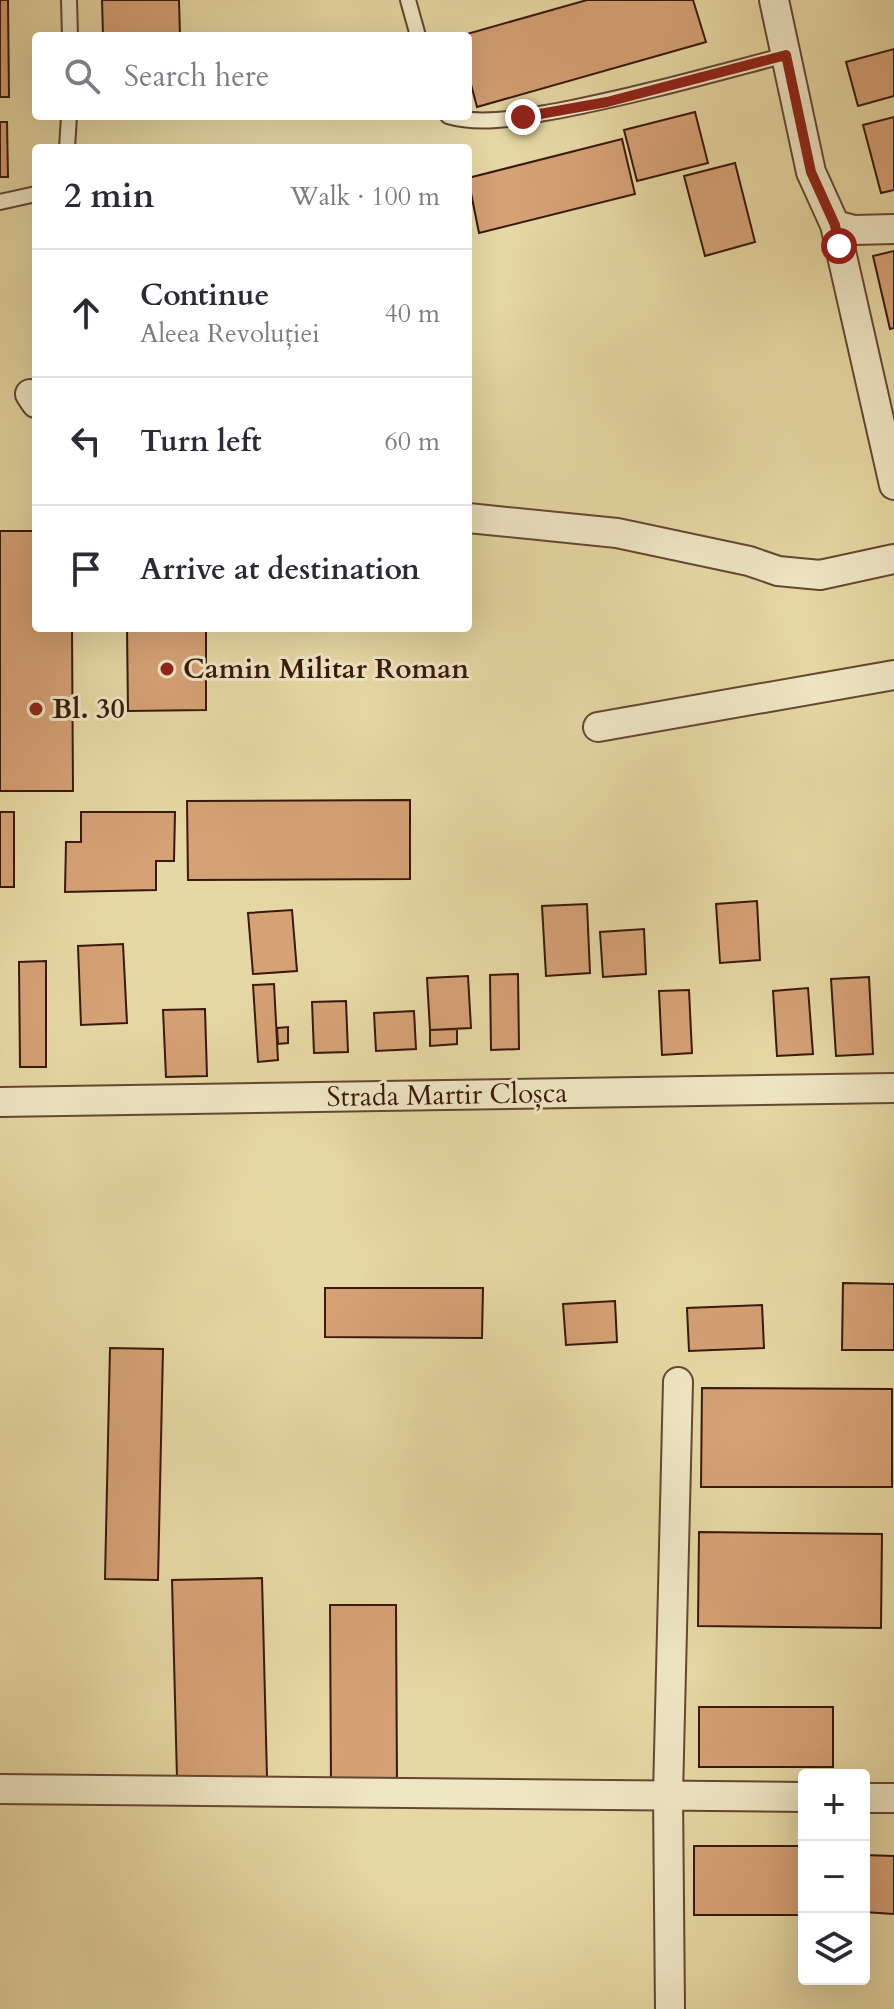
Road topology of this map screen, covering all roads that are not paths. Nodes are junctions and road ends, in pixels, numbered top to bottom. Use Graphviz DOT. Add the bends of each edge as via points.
graph roads {
  1 [pos="69,0"];
  2 [pos="408,0"];
  3 [pos="774,0"];
  4 [pos="70,32"];
  5 [pos="417,32"];
  6 [pos="786,55"];
  7 [pos="69,120"];
  8 [pos="466,120"];
  9 [pos="67,144"];
  10 [pos="32,195"];
  11 [pos="0,202"];
  12 [pos="835,225"];
  13 [pos="894,229"];
  14 [pos="894,485"];
  15 [pos="472,518"];
  16 [pos="894,559"];
  17 [pos="894,675"];
  18 [pos="598,727"];
  19 [pos="894,1088"];
  20 [pos="0,1102"];
  21 [pos="678,1382"];
  22 [pos="0,1789"];
  23 [pos="668,1795"];
  24 [pos="798,1797"];
  25 [pos="870,1798"];
  26 [pos="894,1798"];
  27 [pos="670,2009"];
  1 -- 4 [label="lane"];
  2 -- 5 [label="lane"];
  3 -- 6 [label="street"];
  6 -- 8 [label="lane" via="607,102 523,117"];
  6 -- 12 [label="street" via="811,172"];
  7 -- 9 [label="lane"];
  10 -- 11 [label="lane"];
  12 -- 13 [label="street"];
  12 -- 14 [label="street"];
  15 -- 16 [label="street" via="617,533 778,571 820,575"];
  17 -- 18 [label="street"];
  19 -- 20 [label="street, Strada Martir Cloșca"];
  21 -- 23 [label="street"];
  22 -- 23 [label="street"];
  23 -- 24 [label="street"];
  23 -- 27 [label="street"];
  25 -- 26 [label="street"];
}
